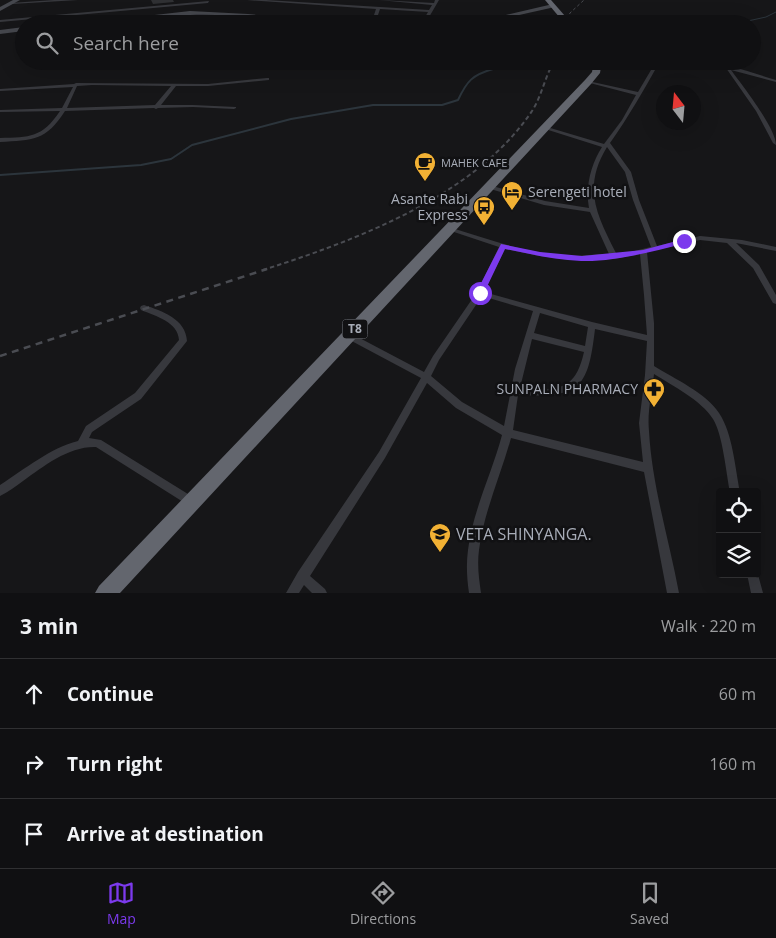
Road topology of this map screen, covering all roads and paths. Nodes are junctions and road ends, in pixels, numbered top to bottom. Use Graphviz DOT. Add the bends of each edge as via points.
graph roads {
  1 [pos="76,0"];
  2 [pos="249,0"];
  3 [pos="381,0"];
  4 [pos="437,0"];
  5 [pos="15,1"];
  6 [pos="210,1"];
  7 [pos="189,3"];
  8 [pos="550,3"];
  9 [pos="434,4"];
  10 [pos="0,9"];
  11 [pos="378,10"];
  12 [pos="430,11"];
  13 [pos="190,13"];
  14 [pos="178,14"];
  15 [pos="63,15"];
  16 [pos="168,15"];
  17 [pos="229,15"];
  18 [pos="376,15"];
  19 [pos="428,15"];
  20 [pos="504,15"];
  21 [pos="561,15"];
  22 [pos="15,20"];
  23 [pos="0,21"];
  24 [pos="15,30"];
  25 [pos="0,32"];
  26 [pos="597,70"];
  27 [pos="652,70"];
  28 [pos="729,70"];
  29 [pos="738,70"];
  30 [pos="267,79"];
  31 [pos="776,81"];
  32 [pos="588,82"];
  33 [pos="76,84"];
  34 [pos="174,85"];
  35 [pos="0,90"];
  36 [pos="640,94"];
  37 [pos="156,108"];
  38 [pos="234,108"];
  39 [pos="62,109"];
  40 [pos="0,111"];
  41 [pos="545,128"];
  42 [pos="0,140"];
  43 [pos="776,143"];
  44 [pos="606,144"];
  45 [pos="489,187"];
  46 [pos="592,210"];
  47 [pos="450,229"];
  48 [pos="729,241"];
  49 [pos="503,246"];
  50 [pos="655,249"];
  51 [pos="776,250"];
  52 [pos="643,252"];
  53 [pos="614,257"];
  54 [pos="480,293"];
  55 [pos="776,301"];
  56 [pos="144,308"];
  57 [pos="537,309"];
  58 [pos="592,325"];
  59 [pos="529,335"];
  60 [pos="349,336"];
  61 [pos="651,339"];
  62 [pos="589,350"];
  63 [pos="650,367"];
  64 [pos="425,376"];
  65 [pos="514,390"];
  66 [pos="508,433"];
  67 [pos="82,443"];
  68 [pos="647,468"];
  69 [pos="734,488"];
  70 [pos="0,491"];
  71 [pos="192,502"];
  72 [pos="302,576"];
  73 [pos="754,578"];
  74 [pos="106,593"];
  75 [pos="292,593"];
  76 [pos="321,593"];
  77 [pos="475,593"];
  78 [pos="673,593"];
  79 [pos="757,593"];
  1 -- 5 [label="street"];
  2 -- 11 [label="street"];
  3 -- 9 [label="street"];
  4 -- 9 [label="street"];
  5 -- 10 [label="street"];
  6 -- 7 [label="street"];
  6 -- 13 [label="street"];
  7 -- 14 [label="street"];
  7 -- 15 [label="street"];
  8 -- 20 [label="street"];
  8 -- 21 [label="highway"];
  9 -- 12 [label="street"];
  11 -- 12 [label="street"];
  11 -- 18 [label="street"];
  12 -- 19 [label="street"];
  13 -- 14 [label="street"];
  13 -- 17 [label="street"];
  14 -- 16 [label="street"];
  22 -- 23 [label="street"];
  24 -- 25 [label="street"];
  26 -- 32 [label="highway, T8"];
  27 -- 36 [label="street"];
  28 -- 43 [label="street"];
  29 -- 31 [label="street"];
  30 -- 34 [label="street"];
  32 -- 36 [label="street"];
  32 -- 41 [label="highway, T8"];
  33 -- 34 [label="street"];
  33 -- 35 [label="street"];
  33 -- 39 [label="street"];
  34 -- 37 [label="street"];
  36 -- 44 [label="street"];
  37 -- 38 [label="street"];
  37 -- 39 [label="street"];
  39 -- 40 [label="street"];
  39 -- 42 [label="street" via="49,128 39,135"];
  41 -- 44 [label="street"];
  41 -- 45 [label="highway, T8"];
  44 -- 46 [label="street" via="596,163"];
  44 -- 50 [label="street" via="628,172"];
  45 -- 46 [label="street" via="544,203"];
  45 -- 47 [label="highway, T8"];
  46 -- 53 [label="street"];
  47 -- 49 [label="street"];
  47 -- 60 [label="highway, T8"];
  48 -- 50 [label="street" via="692,239"];
  48 -- 51 [label="street"];
  48 -- 55 [label="street" via="756,267"];
  49 -- 53 [label="street" via="558,257"];
  49 -- 54 [label="street"];
  50 -- 52 [label="street"];
  52 -- 53 [label="street"];
  52 -- 61 [label="street"];
  54 -- 57 [label="street"];
  54 -- 64 [label="street"];
  56 -- 67 [label="street" via="173,322 182,331 183,341 138,396 90,429"];
  57 -- 58 [label="street"];
  57 -- 59 [label="street"];
  58 -- 61 [label="street"];
  58 -- 62 [label="street"];
  59 -- 62 [label="street"];
  59 -- 65 [label="street"];
  60 -- 64 [label="street"];
  60 -- 71 [label="highway, T8"];
  61 -- 63 [label="street"];
  62 -- 65 [label="street" via="580,380 573,387 556,393"];
  63 -- 68 [label="street" via="644,408"];
  63 -- 69 [label="street" via="700,401 716,417"];
  64 -- 66 [label="street" via="459,405"];
  64 -- 72 [label="street" via="382,455"];
  65 -- 66 [label="street"];
  66 -- 68 [label="street"];
  66 -- 77 [label="street" via="472,551"];
  67 -- 70 [label="street"];
  67 -- 71 [label="street" via="98,443"];
  68 -- 78 [label="street" via="667,550"];
  71 -- 74 [label="highway, T8"];
  72 -- 75 [label="street"];
  72 -- 76 [label="street"];
  73 -- 79 [label="street"];
}
